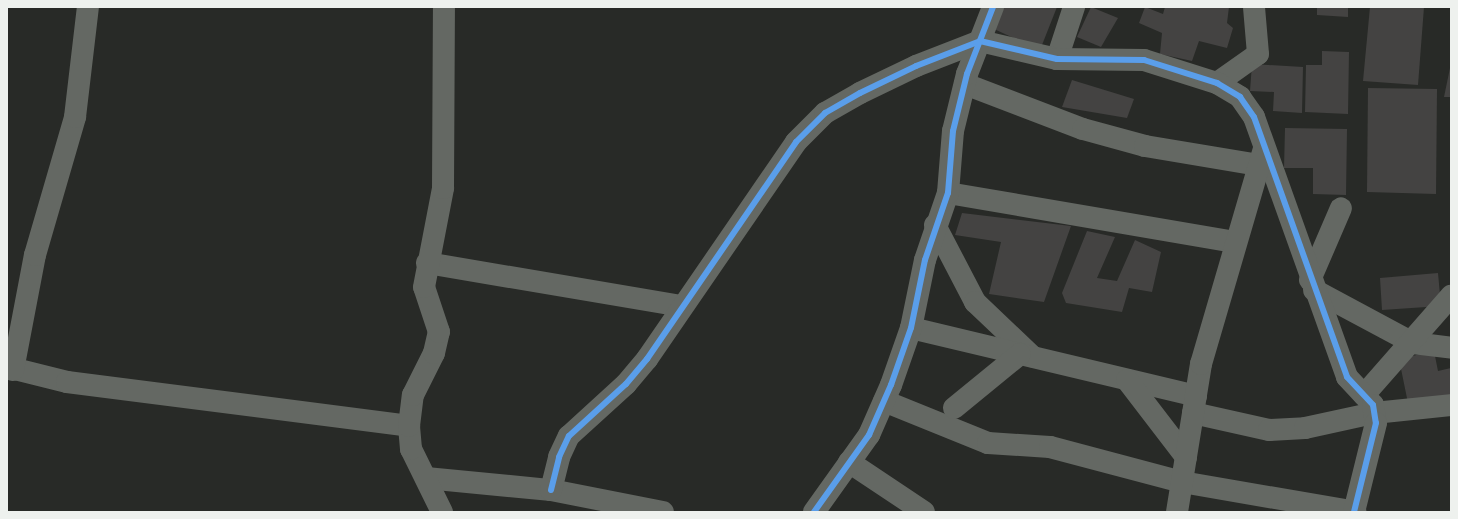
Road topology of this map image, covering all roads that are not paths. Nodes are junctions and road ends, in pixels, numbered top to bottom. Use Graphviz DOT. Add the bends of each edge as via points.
graph roads {
  1 [pos="88,7"];
  2 [pos="444,7"];
  3 [pos="994,7"];
  4 [pos="1074,7"];
  5 [pos="1254,7"];
  6 [pos="980,41"];
  7 [pos="1057,59"];
  8 [pos="1217,83"];
  9 [pos="965,84"];
  10 [pos="1261,156"];
  11 [pos="948,193"];
  12 [pos="1342,208"];
  13 [pos="935,225"];
  14 [pos="1234,242"];
  15 [pos="427,263"];
  16 [pos="1312,285"];
  17 [pos="1451,296"];
  18 [pos="681,306"];
  19 [pos="911,328"];
  20 [pos="1413,342"];
  21 [pos="1451,348"];
  22 [pos="1026,356"];
  23 [pos="10,368"];
  24 [pos="1127,380"];
  25 [pos="884,401"];
  26 [pos="1369,404"];
  27 [pos="1194,405"];
  28 [pos="1451,405"];
  29 [pos="954,408"];
  30 [pos="409,426"];
  31 [pos="1186,457"];
  32 [pos="849,462"];
  33 [pos="426,478"];
  34 [pos="1182,482"];
  35 [pos="551,490"];
  36 [pos="442,512"];
  37 [pos="663,512"];
  38 [pos="814,512"];
  39 [pos="924,512"];
  40 [pos="1177,512"];
  41 [pos="1355,512"];
  1 -- 23 [label="street" via="75,118 35,255"];
  2 -- 15 [label="street" via="444,168"];
  3 -- 6 [label="street"];
  4 -- 7 [label="street"];
  5 -- 8 [label="street" via="1258,54"];
  6 -- 7 [label="street"];
  6 -- 9 [label="street"];
  6 -- 18 [label="street" via="916,66 825,113 773,172"];
  7 -- 8 [label="street" via="1144,60"];
  8 -- 10 [label="street" via="1240,98 1254,117"];
  9 -- 10 [label="street" via="1082,129 1145,146"];
  9 -- 11 [label="street" via="953,131"];
  10 -- 14 [label="street"];
  10 -- 16 [label="street"];
  11 -- 13 [label="street"];
  11 -- 14 [label="street"];
  12 -- 16 [label="street"];
  13 -- 19 [label="street"];
  13 -- 22 [label="street" via="975,302"];
  14 -- 27 [label="street" via="1201,364"];
  15 -- 18 [label="street"];
  15 -- 30 [label="street" via="424,286 439,332 434,353 413,395"];
  16 -- 20 [label="street"];
  16 -- 26 [label="street" via="1347,377"];
  17 -- 20 [label="street"];
  18 -- 35 [label="street" via="626,384 569,436 559,457"];
  19 -- 22 [label="street"];
  19 -- 25 [label="street"];
  20 -- 21 [label="street"];
  20 -- 26 [label="street"];
  22 -- 24 [label="street"];
  22 -- 29 [label="street"];
  23 -- 30 [label="street" via="67,382"];
  24 -- 27 [label="street"];
  24 -- 31 [label="street"];
  25 -- 32 [label="street" via="869,436"];
  25 -- 34 [label="street" via="988,443 1050,447"];
  26 -- 27 [label="street" via="1306,428 1269,430"];
  26 -- 28 [label="street"];
  26 -- 41 [label="street" via="1376,422"];
  27 -- 31 [label="street"];
  30 -- 33 [label="street" via="412,449"];
  31 -- 34 [label="street"];
  32 -- 38 [label="street"];
  32 -- 39 [label="street"];
  33 -- 35 [label="street"];
  33 -- 36 [label="street"];
  34 -- 40 [label="street"];
  34 -- 41 [label="street"];
  35 -- 37 [label="street"];
}
